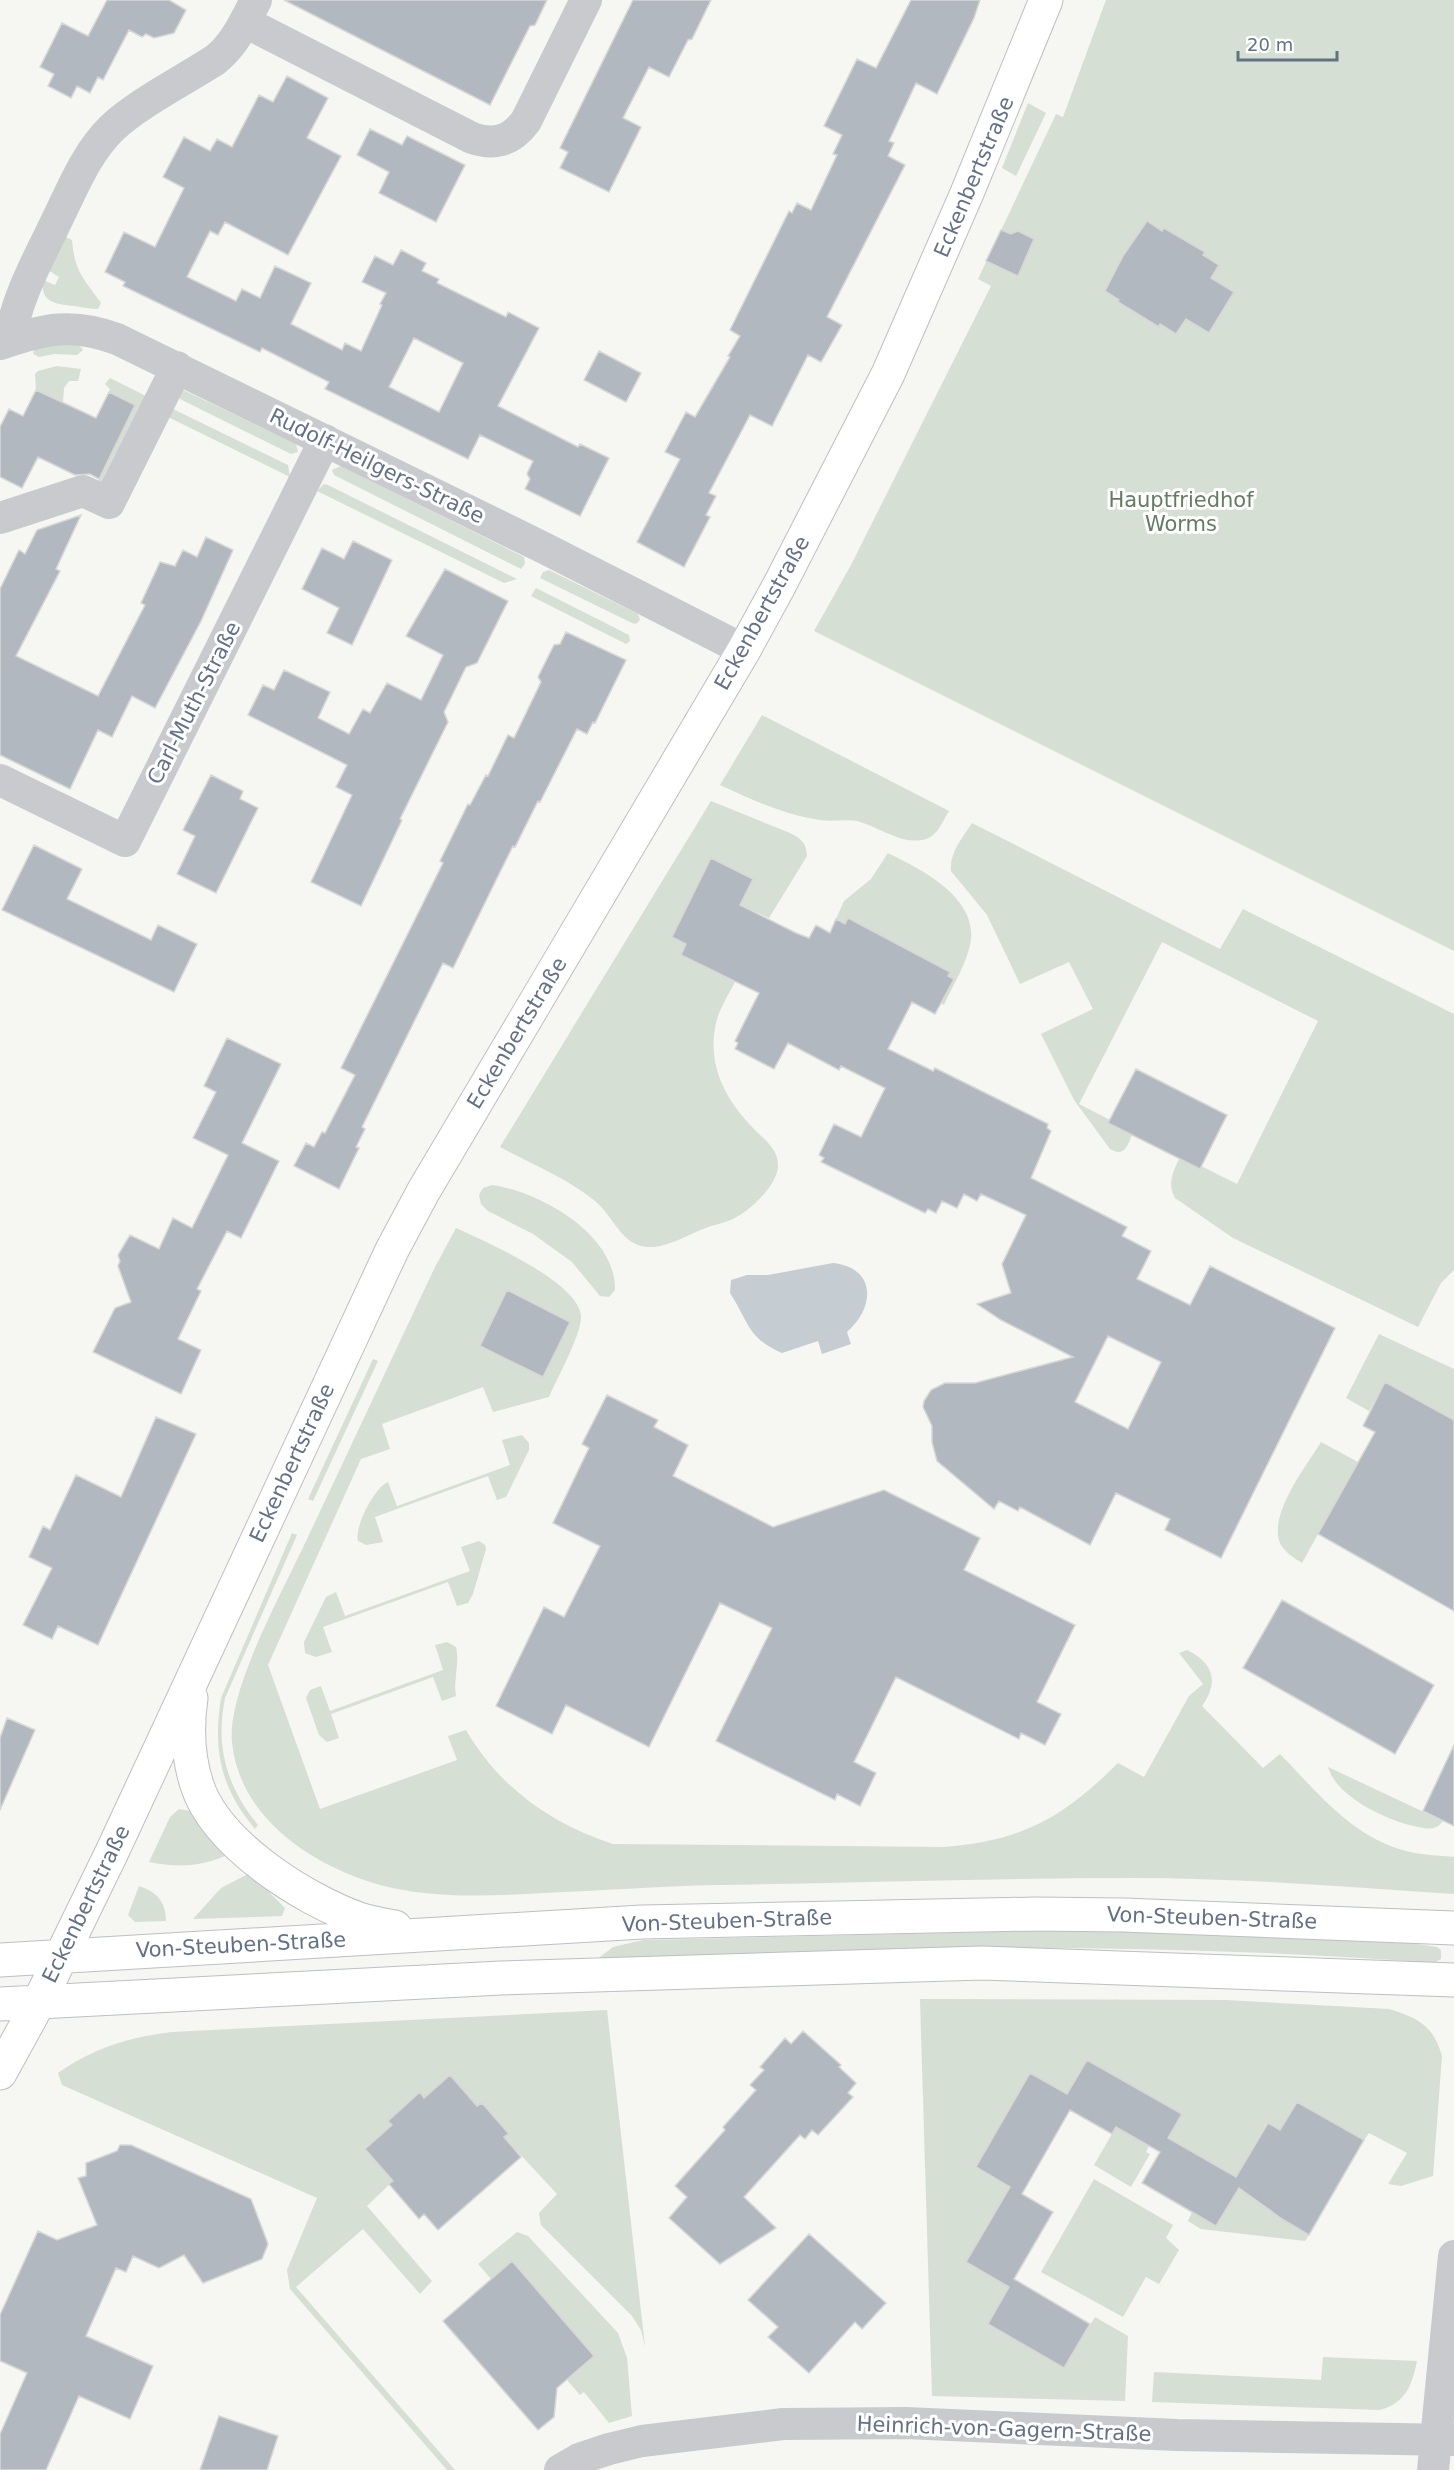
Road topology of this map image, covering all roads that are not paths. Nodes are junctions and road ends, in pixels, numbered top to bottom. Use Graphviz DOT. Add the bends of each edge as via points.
graph roads {
  1 [pos="586,0"];
  2 [pos="1046,0"];
  3 [pos="250,11"];
  4 [pos="5,342"];
  5 [pos="177,367"];
  6 [pos="325,440"];
  7 [pos="0,518"];
  8 [pos="744,650"];
  9 [pos="0,780"];
  10 [pos="192,1681"];
  11 [pos="1454,1928"];
  12 [pos="427,1935"];
  13 [pos="62,1956"];
  14 [pos="0,1960"];
  15 [pos="1454,1980"];
  16 [pos="39,2002"];
  17 [pos="0,2004"];
  18 [pos="0,2073"];
  19 [pos="1454,2256"];
  20 [pos="1445,2439"];
  21 [pos="560,2470"];
  22 [pos="1433,2470"];
  1 -- 3 [label="street" via="526,121 507,139 496,142 472,138"];
  2 -- 8 [label="street, Eckenbertstraße" via="955,224 888,374"];
  3 -- 4 [label="street" via="227,50 121,120 101,141 26,284"];
  4 -- 5 [label="street, Rudolf-Heilgers-Straße" via="30,333 81,328 117,339"];
  5 -- 6 [label="street, Rudolf-Heilgers-Straße"];
  5 -- 7 [label="street" via="109,503 83,491"];
  6 -- 8 [label="street, Rudolf-Heilgers-Straße"];
  6 -- 9 [label="street, Carl-Muth-Straße" via="125,841"];
  8 -- 10 [label="street, Eckenbertstraße" via="423,1192 357,1323"];
  10 -- 12 [label="street" via="188,1717 192,1766 204,1801 226,1831 280,1879 313,1898 360,1919"];
  10 -- 13 [label="street, Eckenbertstraße"];
  11 -- 12 [label="street, Von-Steuben-Straße" via="1035,1914 642,1922"];
  12 -- 13 [label="street, Von-Steuben-Straße"];
  13 -- 14 [label="street, Von-Steuben-Straße"];
  13 -- 16 [label="street, Eckenbertstraße"];
  15 -- 16 [label="street" via="982,1963 501,1978"];
  16 -- 17 [label="street"];
  16 -- 18 [label="street, Eckenbertstraße"];
  19 -- 20 [label="street"];
  20 -- 21 [label="street, Heinrich-von-Gagern-Straße" via="1177,2435 906,2423 783,2424 642,2441 599,2452"];
  20 -- 22 [label="street"];
}
